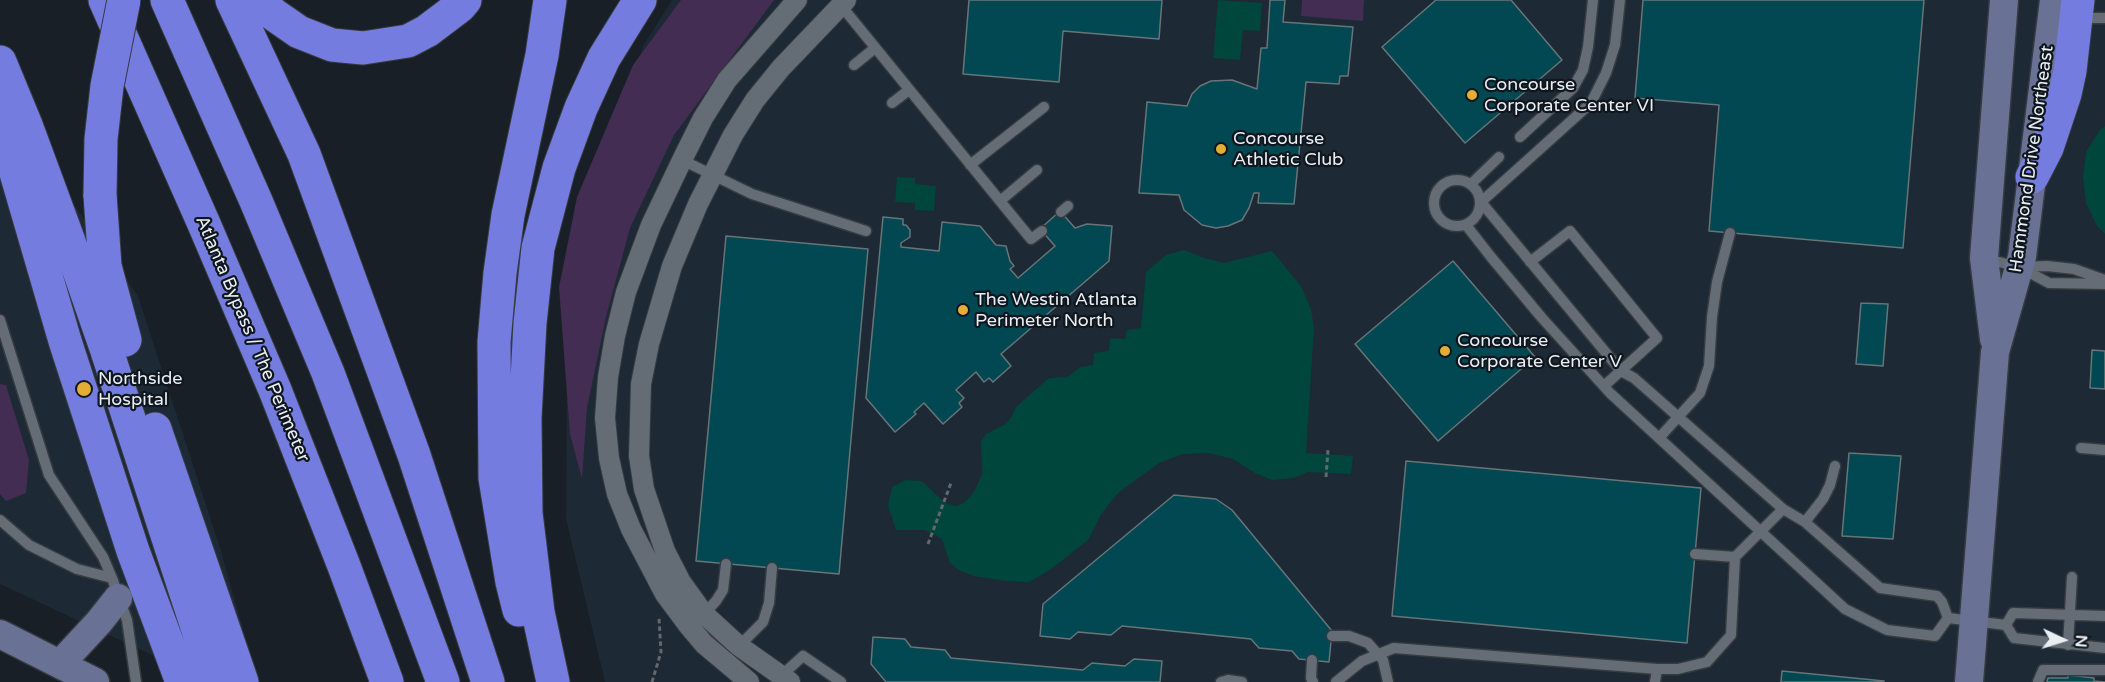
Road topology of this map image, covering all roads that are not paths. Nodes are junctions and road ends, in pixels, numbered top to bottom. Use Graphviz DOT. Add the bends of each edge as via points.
graph roads {
  1 [pos="105,0"];
  2 [pos="124,0"];
  3 [pos="167,0"];
  4 [pos="232,0"];
  5 [pos="259,0"];
  6 [pos="465,0"];
  7 [pos="550,0"];
  8 [pos="640,0"];
  9 [pos="798,0"];
  10 [pos="1593,0"];
  11 [pos="1620,0"];
  12 [pos="2004,0"];
  13 [pos="841,2"];
  14 [pos="2078,9"];
  15 [pos="875,48"];
  16 [pos="0,62"];
  17 [pos="854,65"];
  18 [pos="909,90"];
  19 [pos="892,103"];
  20 [pos="1044,107"];
  21 [pos="0,118"];
  22 [pos="1539,149"];
  23 [pos="1499,157"];
  24 [pos="682,160"];
  25 [pos="970,165"];
  26 [pos="1037,170"];
  27 [pos="712,177"];
  28 [pos="2032,177"];
  29 [pos="1471,184"];
  30 [pos="1000,201"];
  31 [pos="1481,202"];
  32 [pos="1466,225"];
  33 [pos="866,231"];
  34 [pos="1042,231"];
  35 [pos="1730,233"];
  36 [pos="1984,258"];
  37 [pos="1530,262"];
  38 [pos="2019,267"];
  39 [pos="2105,282"];
  40 [pos="0,320"];
  41 [pos="1995,352"];
  42 [pos="1622,371"];
  43 [pos="1604,386"];
  44 [pos="1679,417"];
  45 [pos="1659,438"];
  46 [pos="2081,447"];
  47 [pos="2105,450"];
  48 [pos="1835,466"];
  49 [pos="1783,509"];
  50 [pos="0,520"];
  51 [pos="1805,522"];
  52 [pos="1760,532"];
  53 [pos="1695,554"];
  54 [pos="1735,557"];
  55 [pos="726,564"];
  56 [pos="772,568"];
  57 [pos="2072,577"];
  58 [pos="115,588"];
  59 [pos="2069,613"];
  60 [pos="704,614"];
  61 [pos="2105,616"];
  62 [pos="1961,620"];
  63 [pos="2006,625"];
  64 [pos="0,634"];
  65 [pos="1332,636"];
  66 [pos="2068,645"];
  67 [pos="739,646"];
  68 [pos="2105,648"];
  69 [pos="1377,654"];
  70 [pos="1312,660"];
  71 [pos="61,663"];
  72 [pos="1656,669"];
  73 [pos="2105,670"];
  74 [pos="786,679"];
  75 [pos="95,682"];
  76 [pos="136,682"];
  77 [pos="182,682"];
  78 [pos="215,682"];
  79 [pos="242,682"];
  80 [pos="387,682"];
  81 [pos="443,682"];
  82 [pos="488,682"];
  83 [pos="544,682"];
  84 [pos="553,682"];
  85 [pos="748,682"];
  86 [pos="841,682"];
  87 [pos="1221,682"];
  88 [pos="1242,682"];
  89 [pos="1313,682"];
  90 [pos="1336,682"];
  91 [pos="1388,682"];
  92 [pos="1655,682"];
  93 [pos="1969,682"];
  94 [pos="2038,682"];
  1 -- 80 [label="highway, Atlanta Bypass / The Perimeter" via="271,380"];
  2 -- 79 [label="highway, bridge" via="107,86 102,139 100,195 105,266 122,331"];
  3 -- 81 [label="highway" via="328,373"];
  4 -- 82 [label="highway" via="304,154 414,455"];
  5 -- 6 [label="highway" via="299,32 332,45 363,48 408,41"];
  7 -- 83 [label="highway" via="506,226 494,342 495,478 512,582 524,631"];
  8 -- 84 [label="highway" via="604,57 581,108 559,168 538,248 525,418 526,513 538,612"];
  9 -- 24 [label="street" via="728,80"];
  10 -- 22 [label="lane" via="1583,70 1573,88 1523,134"];
  11 -- 22 [label="lane" via="1615,45 1591,102"];
  12 -- 36 [label="main road, Hammond Drive Northeast"];
  13 -- 15 [label="lane"];
  13 -- 27 [label="street" via="755,100"];
  14 -- 28 [label="highway" via="2065,94 2047,148"];
  15 -- 17 [label="lane"];
  15 -- 18 [label="lane"];
  16 -- 78 [label="highway" via="71,247"];
  18 -- 19 [label="lane"];
  18 -- 25 [label="lane"];
  20 -- 25 [label="lane"];
  21 -- 77 [label="highway" via="65,341 133,551"];
  22 -- 31 [label="lane"];
  23 -- 29 [label="lane"];
  24 -- 27 [label="lane"];
  24 -- 85 [label="street" via="651,225 626,292 615,336 605,418 609,458 631,529 665,594 704,644"];
  25 -- 30 [label="lane"];
  26 -- 30 [label="lane"];
  27 -- 33 [label="lane"];
  27 -- 60 [label="street" via="659,303 641,384 639,418 644,489 665,551"];
  28 -- 38 [label="main road, Hammond Drive Northeast"];
  29 -- 31 [label="lane"];
  29 -- 32 [label="lane" via="1452,180 1438,188 1435,195 1439,219 1452,226"];
  30 -- 34 [label="lane" via="1031,239"];
  31 -- 32 [label="lane" via="1477,215"];
  31 -- 37 [label="lane"];
  32 -- 43 [label="lane"];
  35 -- 44 [label="lane" via="1717,282 1709,366 1700,393"];
  36 -- 38 [label="lane"];
  36 -- 41 [label="main road, Hammond Drive Northeast"];
  37 -- 42 [label="lane"];
  37 -- 42 [label="lane" via="1570,231 1657,338"];
  38 -- 39 [label="lane" via="2074,269"];
  38 -- 39 [label="lane" via="2049,283"];
  38 -- 41 [label="main road, Hammond Drive Northeast"];
  40 -- 58 [label="lane" via="49,475 102,557"];
  41 -- 62 [label="main road, Hammond Drive Northeast"];
  42 -- 43 [label="lane"];
  42 -- 44 [label="lane"];
  43 -- 45 [label="lane"];
  44 -- 45 [label="lane"];
  44 -- 49 [label="lane"];
  45 -- 52 [label="lane"];
  46 -- 47 [label="lane"];
  48 -- 51 [label="lane" via="1823,499"];
  49 -- 51 [label="lane"];
  49 -- 52 [label="lane"];
  50 -- 58 [label="lane" via="30,545"];
  51 -- 62 [label="lane" via="1880,588 1936,596"];
  52 -- 54 [label="lane"];
  52 -- 62 [label="lane" via="1845,609 1887,630 1935,636"];
  53 -- 54 [label="lane"];
  54 -- 72 [label="lane" via="1731,635 1707,662"];
  55 -- 60 [label="lane" via="723,590"];
  56 -- 67 [label="lane" via="769,603 762,622"];
  57 -- 59 [label="lane"];
  58 -- 71 [label="main road" via="99,622"];
  58 -- 76 [label="lane" via="127,620"];
  59 -- 61 [label="lane"];
  59 -- 63 [label="lane" via="2013,613"];
  59 -- 66 [label="lane"];
  60 -- 67 [label="street"];
  62 -- 63 [label="lane"];
  62 -- 93 [label="main road, Hammond Drive Northeast"];
  63 -- 66 [label="lane" via="2014,638"];
  64 -- 71 [label="main road"];
  65 -- 69 [label="lane" via="1349,636 1368,643"];
  66 -- 68 [label="lane"];
  67 -- 74 [label="street"];
  69 -- 72 [label="lane" via="1394,648"];
  69 -- 90 [label="lane"];
  69 -- 91 [label="lane" via="1383,660"];
  70 -- 89 [label="lane"];
  71 -- 75 [label="main road"];
  72 -- 92 [label="lane"];
  73 -- 94 [label="lane" via="2043,670"];
  74 -- 86 [label="lane" via="803,656"];
  87 -- 88 [label="lane"];
}
